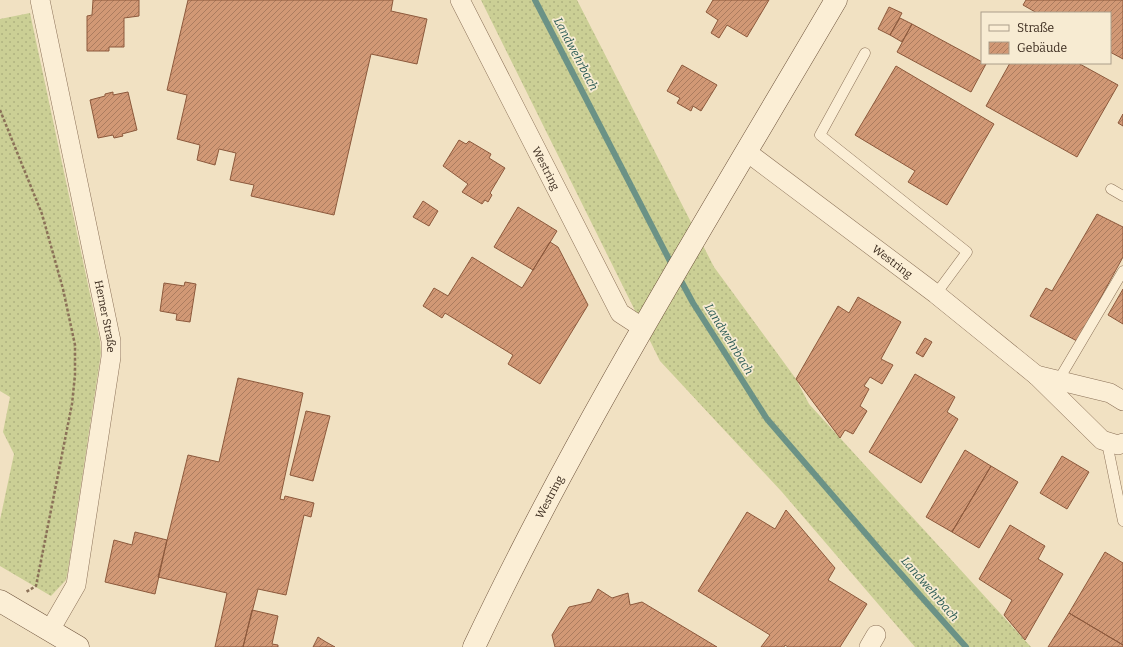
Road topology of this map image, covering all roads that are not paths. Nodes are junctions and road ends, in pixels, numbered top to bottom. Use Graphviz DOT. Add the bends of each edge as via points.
graph roads {
  1 [pos="40,0"];
  2 [pos="460,0"];
  3 [pos="836,0"];
  4 [pos="865,53"];
  5 [pos="747,152"];
  6 [pos="1111,189"];
  7 [pos="1123,196"];
  8 [pos="1123,271"];
  9 [pos="936,294"];
  10 [pos="647,321"];
  11 [pos="1036,375"];
  12 [pos="1058,381"];
  13 [pos="1123,402"];
  14 [pos="1115,443"];
  15 [pos="1123,522"];
  16 [pos="2,602"];
  17 [pos="50,630"];
  18 [pos="78,647"];
  19 [pos="474,647"];
  1 -- 17 [label="street, Herner Straße" via="111,341 111,357 76,585"];
  2 -- 10 [label="street, Westring" via="620,313"];
  3 -- 5 [label="main road, Westring"];
  4 -- 9 [label="lane" via="820,135 967,252"];
  5 -- 9 [label="street, Westring"];
  5 -- 10 [label="main road, Westring"];
  6 -- 7 [label="lane"];
  8 -- 12 [label="lane"];
  9 -- 11 [label="street, Westring"];
  10 -- 19 [label="main road, Westring" via="549,496"];
  11 -- 12 [label="street, Westring"];
  11 -- 14 [label="street, Westring"];
  12 -- 13 [label="street, Westring" via="1110,393"];
  14 -- 15 [label="lane"];
  16 -- 17 [label="main road"];
  17 -- 18 [label="main road"];
}
